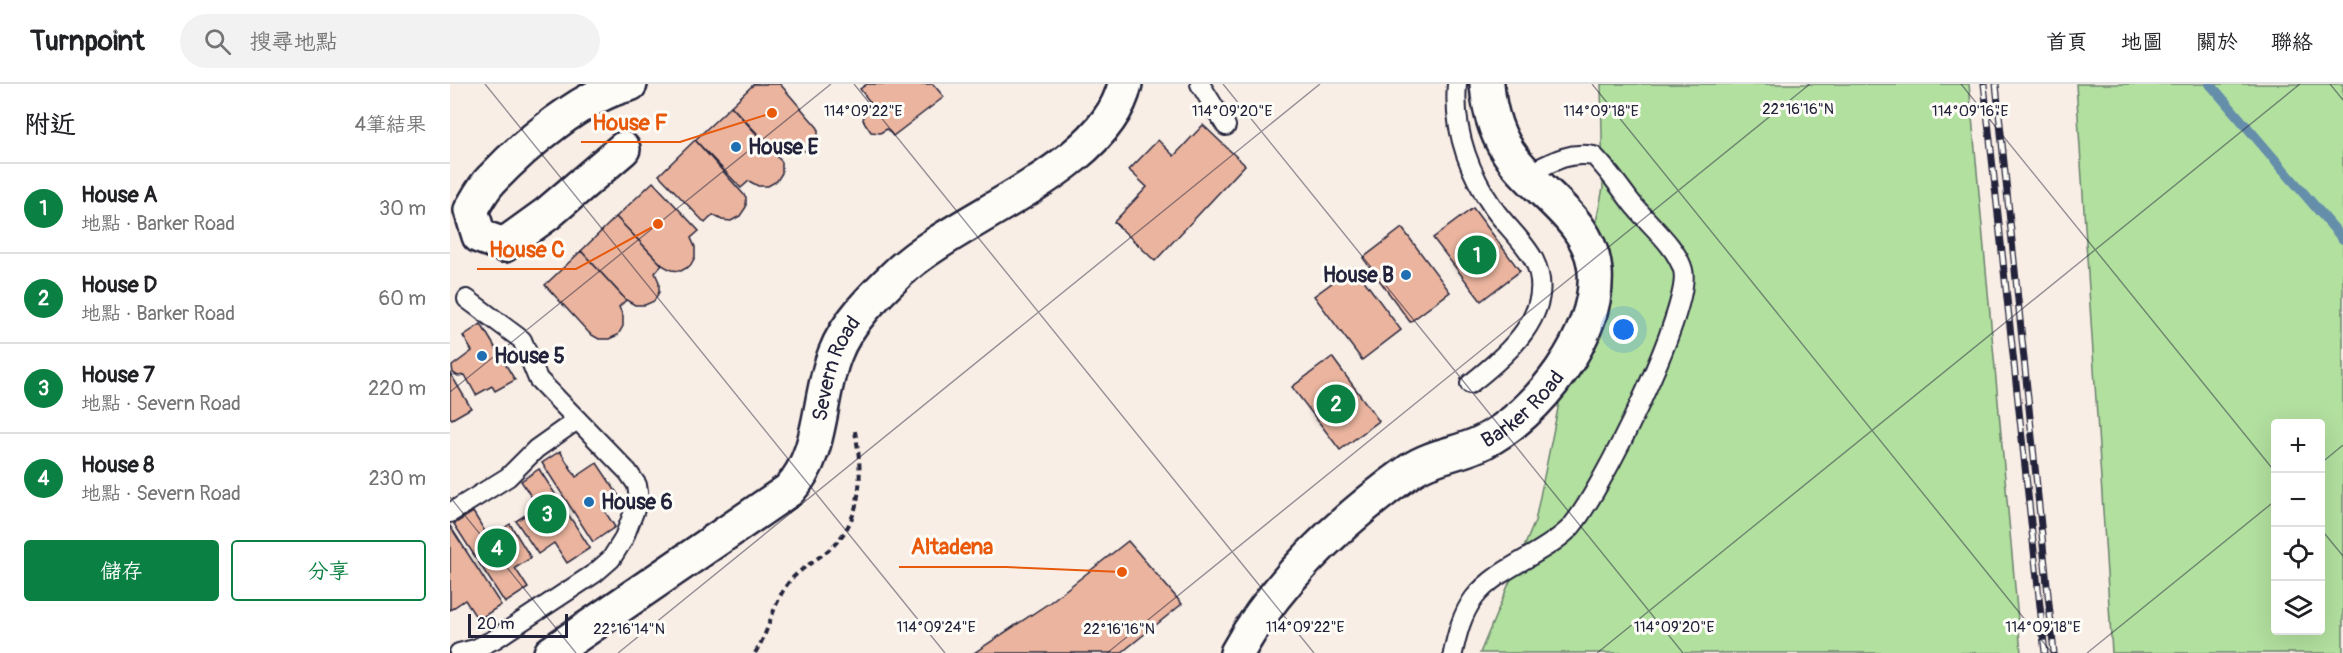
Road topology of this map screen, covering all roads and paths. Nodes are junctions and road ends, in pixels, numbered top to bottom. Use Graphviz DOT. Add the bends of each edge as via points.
graph roads {
  1 [pos="630,84"];
  2 [pos="1125,84"];
  3 [pos="1200,84"];
  4 [pos="1456,84"];
  5 [pos="1487,84"];
  6 [pos="1226,126"];
  7 [pos="623,149"];
  8 [pos="1527,175"];
  9 [pos="467,299"];
  10 [pos="1470,384"];
  11 [pos="577,420"];
  12 [pos="450,513"];
  13 [pos="459,653"];
  14 [pos="551,653"];
  15 [pos="1237,653"];
  16 [pos="1452,653"];
  1 -- 7 [label="street" via="596,95 578,107 490,181 471,210 479,236 504,245"];
  2 -- 14 [label="street, Severn Road" via="1114,115 1088,145 924,252 861,312 836,352 812,453 789,490"];
  3 -- 6 [label="lane"];
  4 -- 10 [label="lane" via="1455,120 1465,155 1493,208 1533,259 1540,283 1535,311 1521,338"];
  5 -- 8 [label="street, Barker Road" via="1496,128"];
  8 -- 15 [label="street, Barker Road" via="1579,229 1593,256 1592,301 1566,362 1542,396 1514,424 1480,444 1421,464 1320,545 1268,603"];
  8 -- 16 [label="lane" via="1563,156 1594,156 1677,258 1685,279 1682,300 1645,390 1593,497 1560,537 1491,582 1474,599"];
  9 -- 11 [label="lane" via="522,340 538,379"];
  11 -- 12 [label="lane" via="536,448 508,477"];
  11 -- 13 [label="lane" via="637,485 639,499 623,540 611,559 595,573 485,645"];
}
